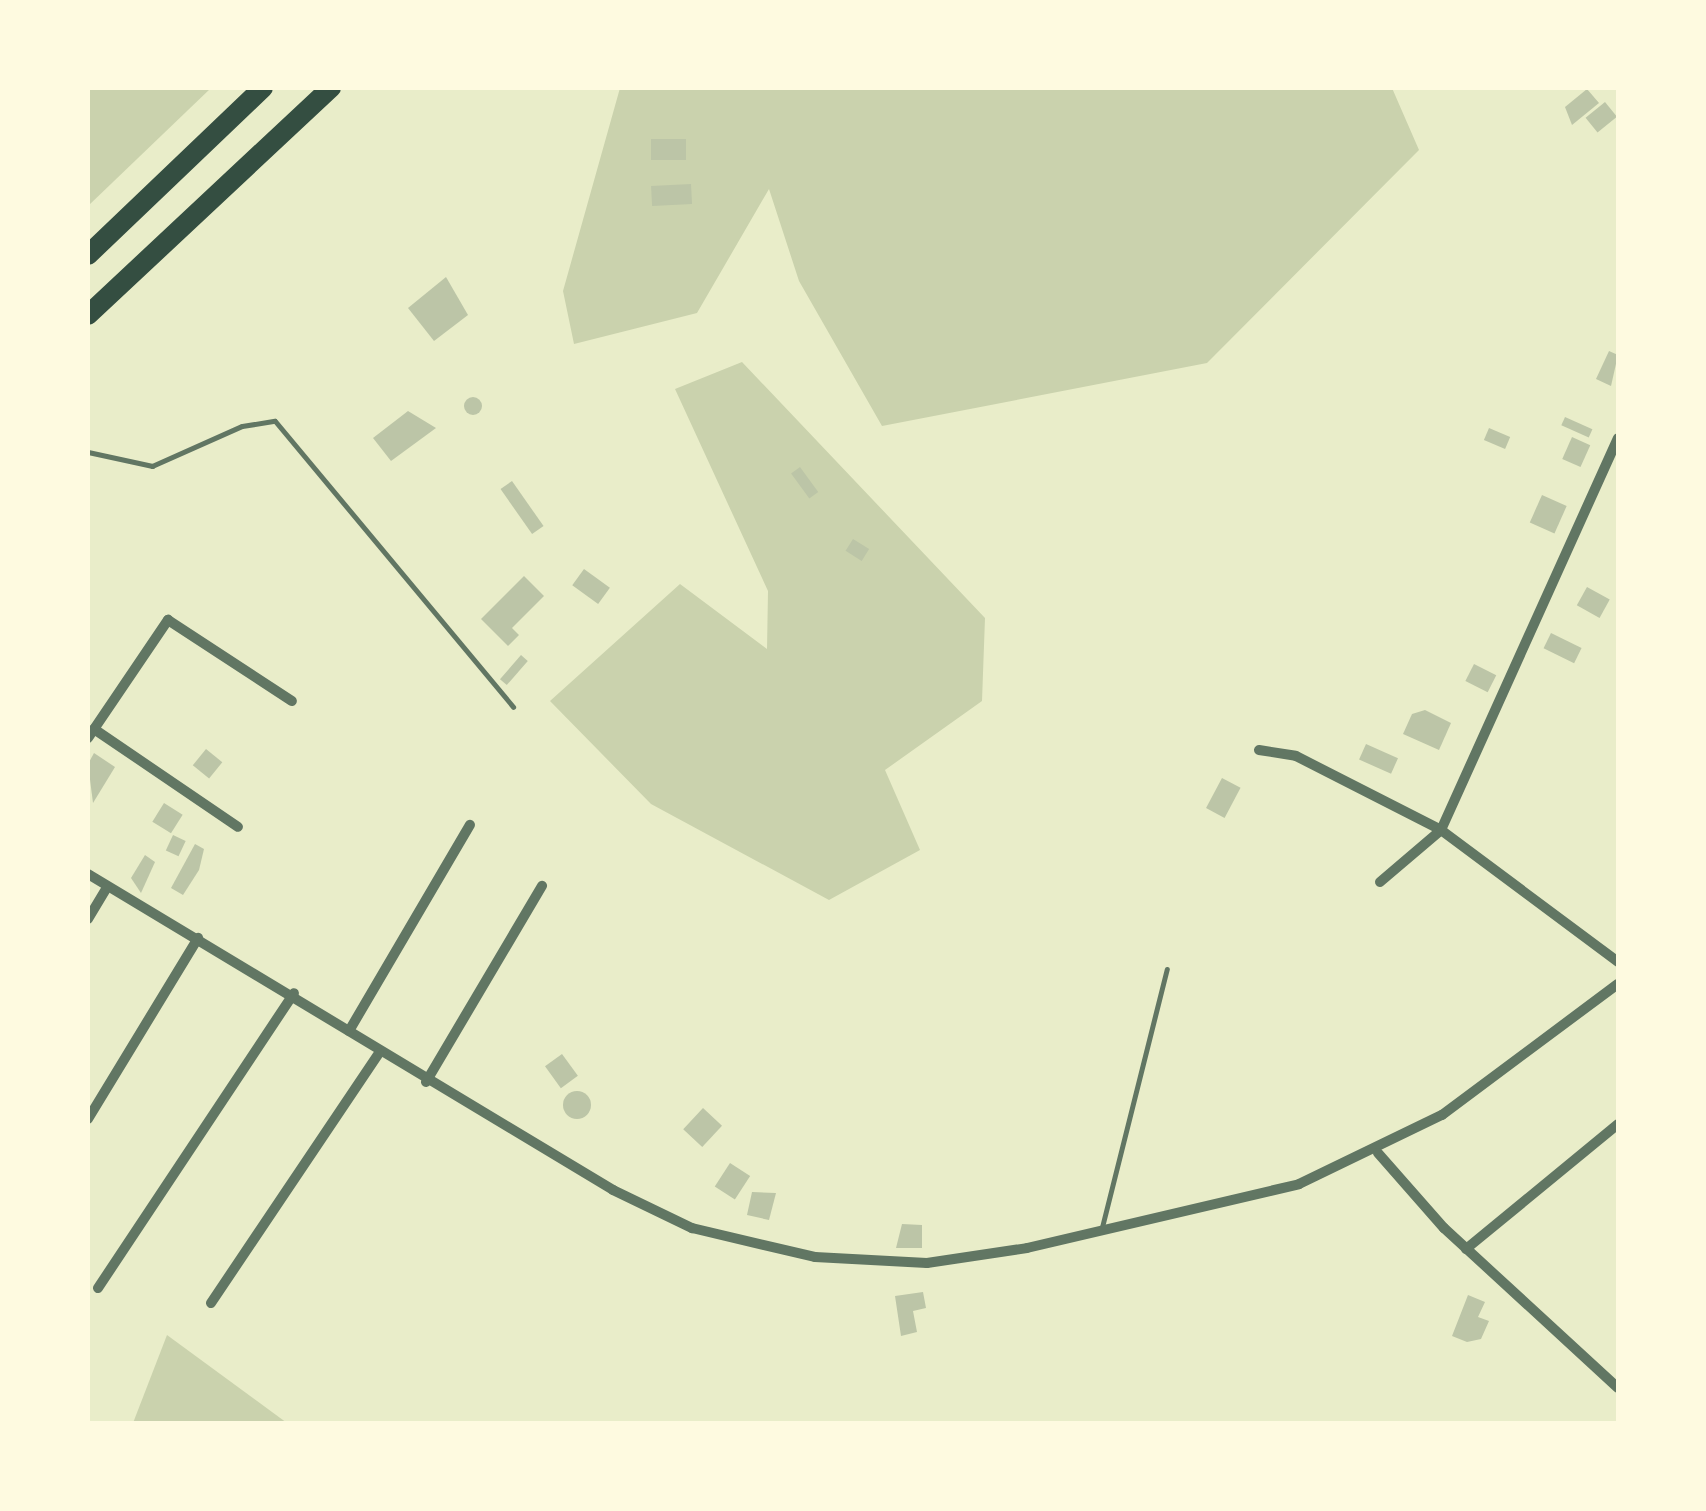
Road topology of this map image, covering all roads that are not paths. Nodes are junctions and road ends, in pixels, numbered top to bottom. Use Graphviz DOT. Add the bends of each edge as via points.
graph roads {
  1 [pos="264,88"];
  2 [pos="331,88"];
  3 [pos="88,254"];
  4 [pos="88,315"];
  5 [pos="1618,438"];
  6 [pos="88,452"];
  7 [pos="292,701"];
  8 [pos="512,706"];
  9 [pos="91,733"];
  10 [pos="1259,750"];
  11 [pos="470,825"];
  12 [pos="238,827"];
  13 [pos="1441,830"];
  14 [pos="88,874"];
  15 [pos="1380,882"];
  16 [pos="542,886"];
  17 [pos="106,888"];
  18 [pos="88,919"];
  19 [pos="198,938"];
  20 [pos="1618,962"];
  21 [pos="1168,969"];
  22 [pos="1618,984"];
  23 [pos="294,993"];
  24 [pos="349,1031"];
  25 [pos="380,1053"];
  26 [pos="426,1082"];
  27 [pos="88,1119"];
  28 [pos="1618,1124"];
  29 [pos="1378,1153"];
  30 [pos="1100,1235"];
  31 [pos="1466,1249"];
  32 [pos="98,1288"];
  33 [pos="211,1303"];
  34 [pos="1618,1388"];
  1 -- 3 [label="highway"];
  2 -- 4 [label="highway"];
  5 -- 13 [label="street"];
  6 -- 8 [label="lane" via="152,466 242,426 275,421"];
  7 -- 9 [label="street" via="172,619"];
  9 -- 12 [label="street"];
  10 -- 13 [label="street" via="1296,756"];
  11 -- 24 [label="street"];
  13 -- 15 [label="street"];
  13 -- 20 [label="street"];
  14 -- 17 [label="street"];
  16 -- 26 [label="street"];
  17 -- 18 [label="street"];
  17 -- 19 [label="street"];
  19 -- 23 [label="street"];
  19 -- 27 [label="street"];
  21 -- 30 [label="lane"];
  22 -- 29 [label="street" via="1498,1079"];
  23 -- 24 [label="street"];
  23 -- 32 [label="street"];
  24 -- 25 [label="street"];
  25 -- 26 [label="street"];
  25 -- 33 [label="street"];
  26 -- 30 [label="street" via="613,1190 752,1245 927,1263"];
  28 -- 31 [label="street"];
  29 -- 30 [label="street" via="1299,1184"];
  29 -- 31 [label="street"];
  31 -- 34 [label="street"];
}
